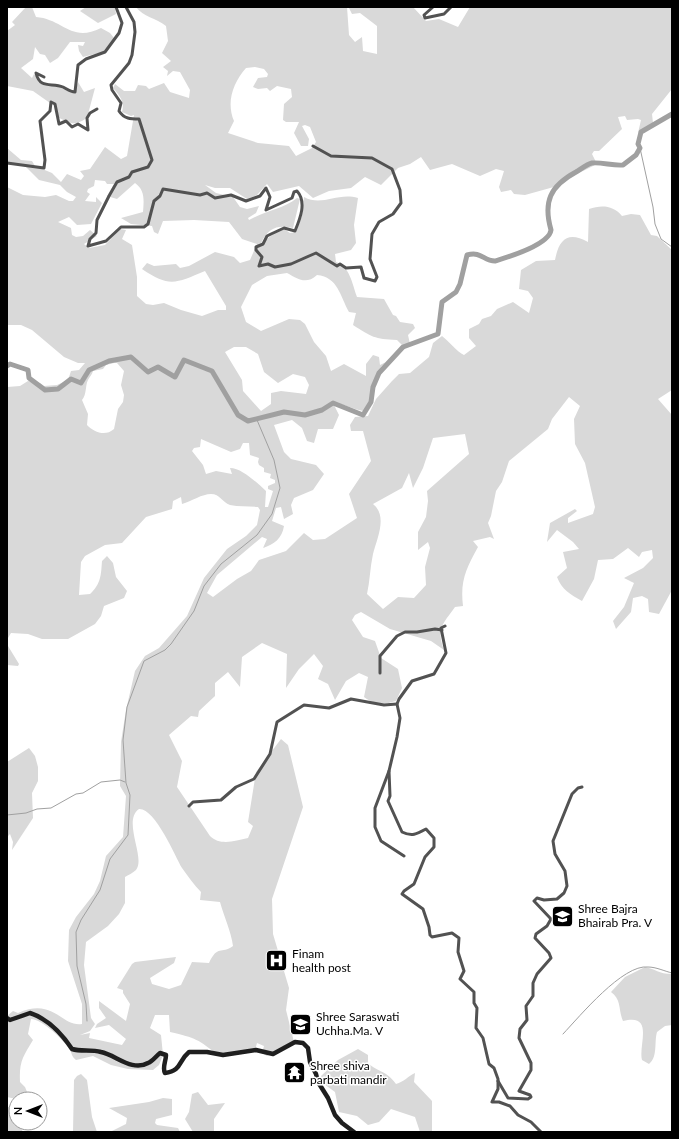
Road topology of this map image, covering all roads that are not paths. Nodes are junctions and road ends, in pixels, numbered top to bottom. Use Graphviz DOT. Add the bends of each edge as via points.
graph roads {
  1 [pos="116,7"];
  2 [pos="126,7"];
  3 [pos="433,7"];
  4 [pos="451,7"];
  5 [pos="44,77"];
  6 [pos="97,109"];
  7 [pos="314,146"];
  8 [pos="7,163"];
  9 [pos="445,626"];
  10 [pos="442,630"];
  11 [pos="380,673"];
  12 [pos="397,704"];
  13 [pos="389,772"];
  14 [pos="582,787"];
  15 [pos="189,806"];
  16 [pos="404,856"];
  17 [pos="7,1018"];
  18 [pos="498,1080"];
  19 [pos="354,1132"];
  20 [pos="541,1132"];
  1 -- 5 [label="street" via="122,23 120,33 105,52 78,65 75,92 63,87 46,85 40,81 36,73"];
  2 -- 7 [label="street" via="136,32 129,63 113,82 112,90 121,103 121,114 126,118 139,119 152,160 148,167 132,172 129,177 117,182 105,202 97,220 96,233 88,246 106,241 121,227 148,224 154,201 160,196 163,188 207,194 215,198 231,195 246,202 260,196 266,188 270,197 266,210 292,198 297,191 303,200 295,231 278,229 267,236 262,244 256,247 262,257 259,266 291,264 316,253 337,266 340,264 346,268 361,267 364,278 375,281 377,277 370,259 372,234 379,222 393,214 401,203 400,190 392,170 372,158 331,156"];
  3 -- 4 [label="street" via="424,15 425,18 444,14"];
  6 -- 8 [label="street" via="87,118 88,130 78,124 72,127 66,121 59,124 55,104 51,102 50,111 40,121 44,168"];
  9 -- 10 [label="street"];
  10 -- 11 [label="street" via="405,632 397,636 380,656"];
  10 -- 12 [label="street" via="446,653 434,674 412,681"];
  12 -- 13 [label="street" via="400,723"];
  12 -- 15 [label="street" via="384,706 351,699 329,708 302,706 278,722 270,754 254,779 236,787 221,800 193,802"];
  13 -- 16 [label="street" via="375,808 374,827 381,841"];
  13 -- 18 [label="street" via="388,801 402,832 416,835 426,829 434,838 434,846 425,857 414,884 402,894 423,909 432,937 452,933 459,938 458,952 464,971 460,979 474,992 474,1003 477,1008 476,1028 483,1038 489,1064 494,1068"];
  14 -- 18 [label="street" via="572,794 553,841 555,854 565,871 567,886 557,899 537,898 534,901 551,920 535,938 551,958 537,974 533,983 533,996 526,1006 527,1020 520,1034 521,1044 531,1063 531,1070 519,1091 531,1097 508,1098"];
  17 -- 19 [label="main road" via="16,1019 30,1013 38,1016 57,1030 72,1050 103,1052 126,1063 143,1065 160,1052 166,1055 165,1072 178,1069 183,1057 189,1052 201,1051 222,1055 256,1050 272,1054 295,1042 303,1043 308,1048 310,1062 318,1082 335,1115"];
  18 -- 20 [label="street" via="498,1089 492,1102 510,1106"];
}
